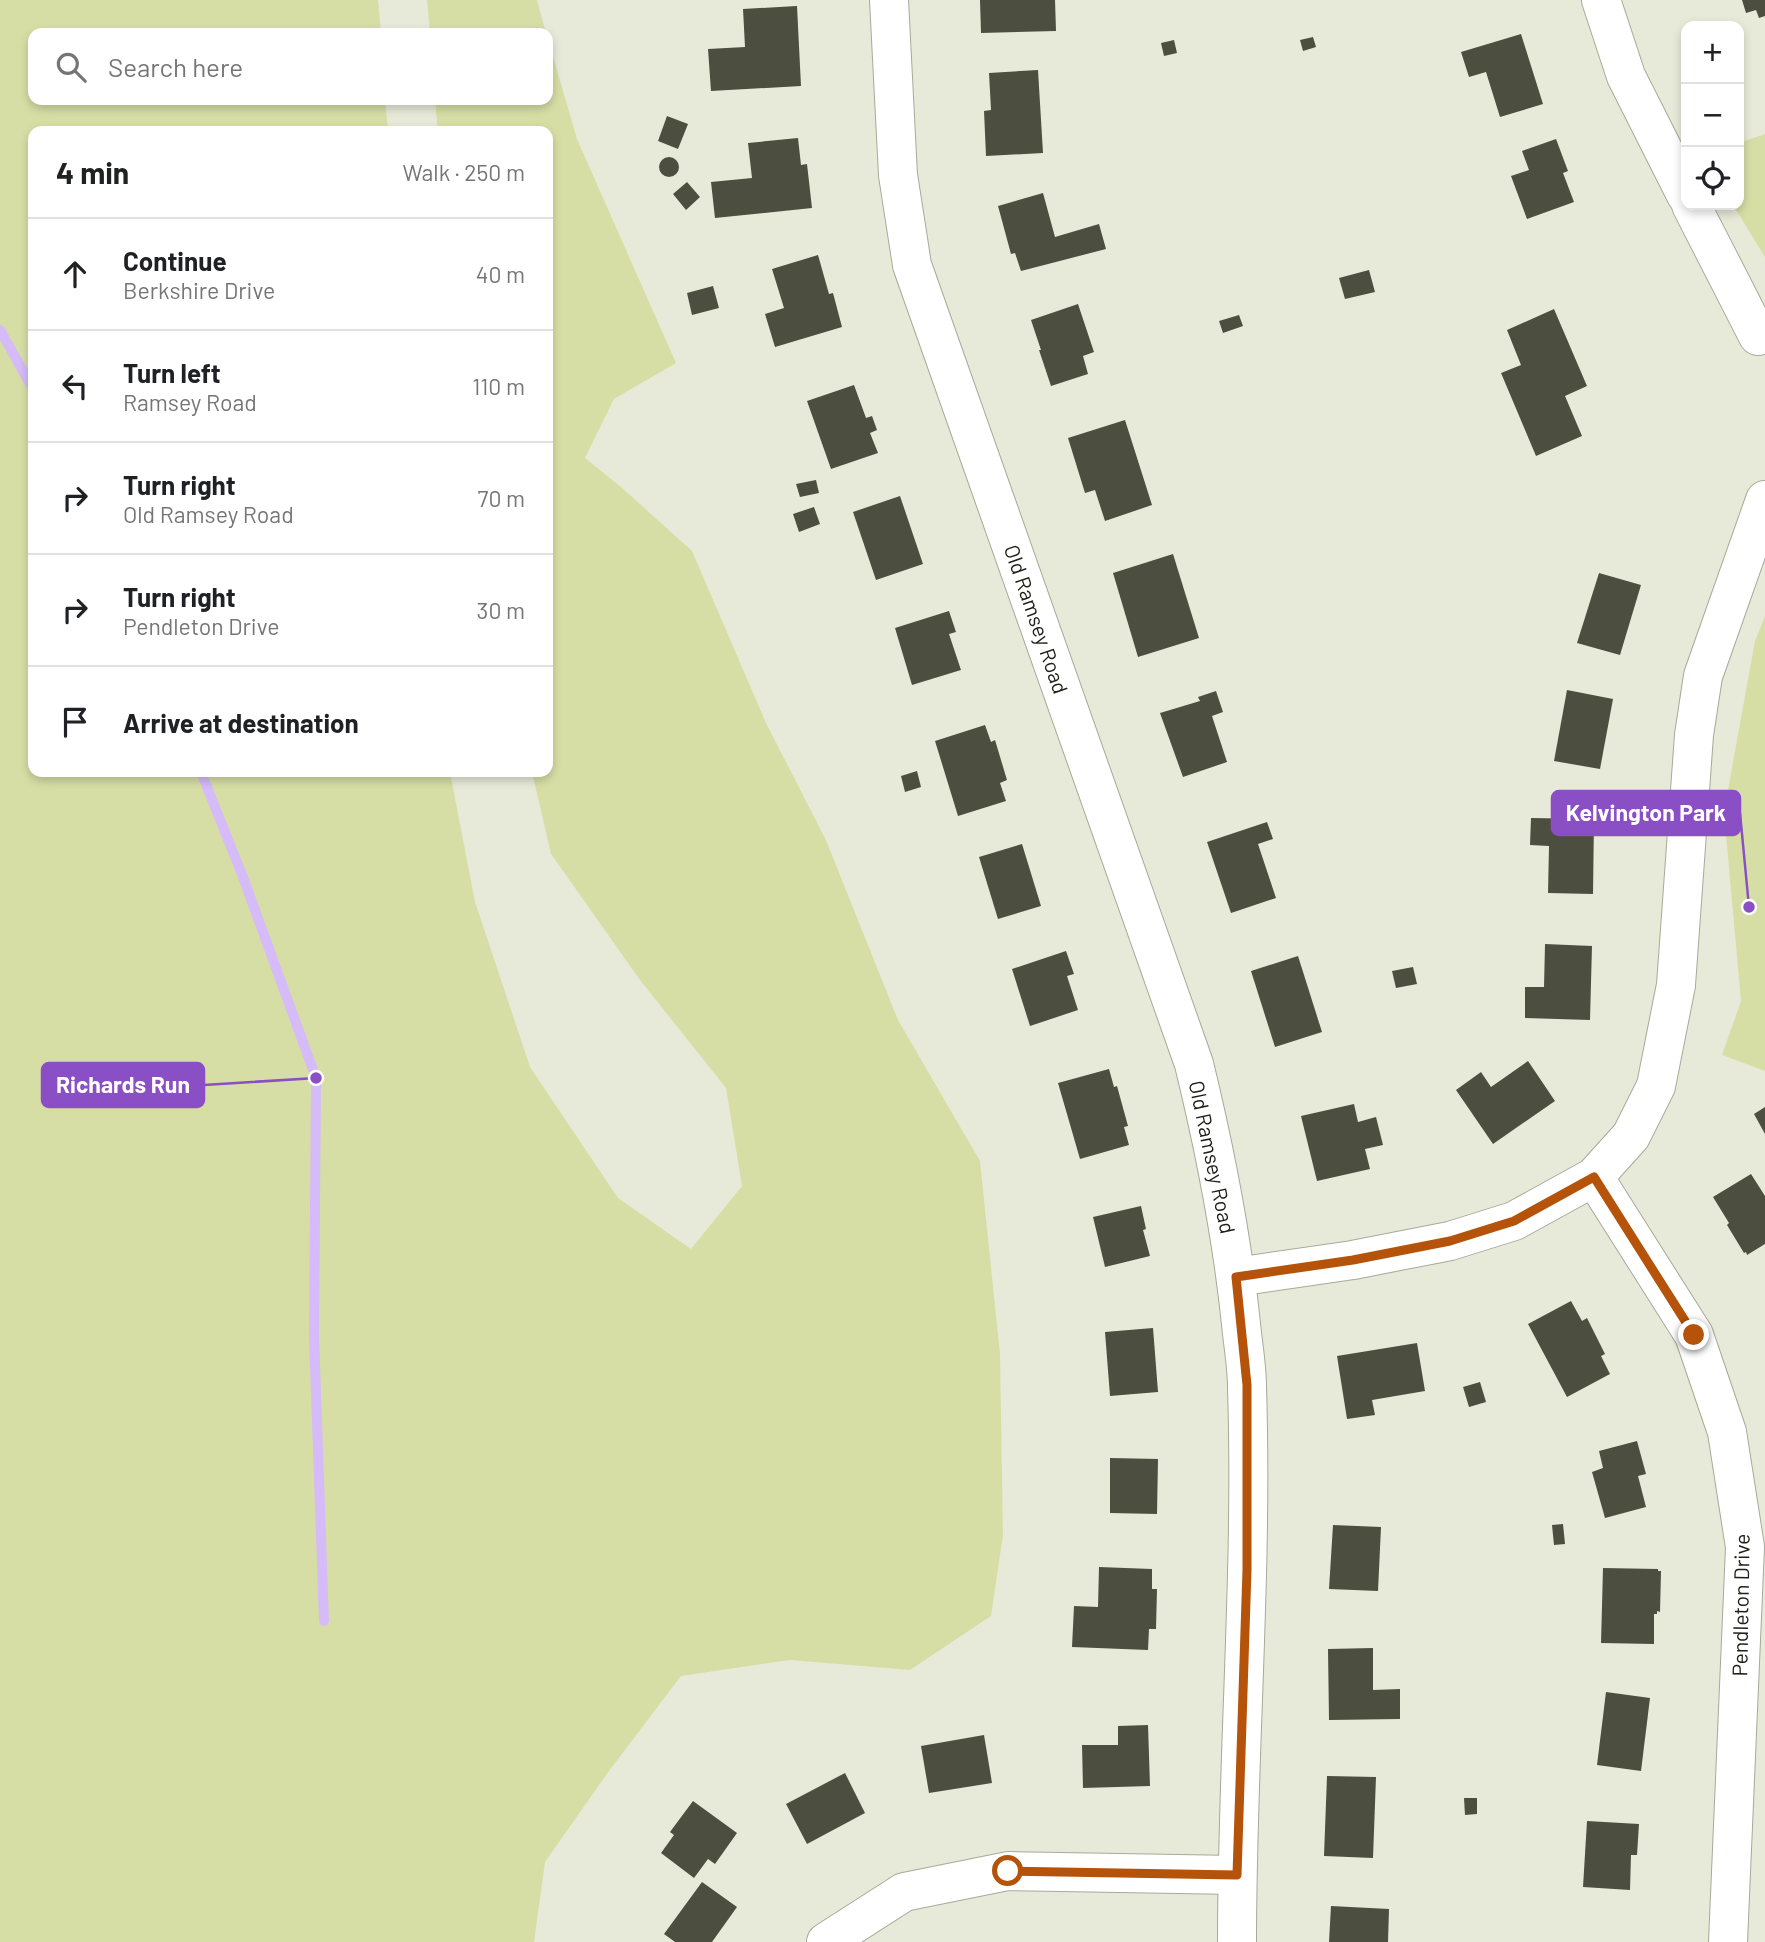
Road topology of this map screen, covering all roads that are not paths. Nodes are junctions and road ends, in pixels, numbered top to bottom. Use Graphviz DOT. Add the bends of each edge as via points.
graph roads {
  1 [pos="889,0"];
  2 [pos="1601,0"];
  3 [pos="1681,185"];
  4 [pos="1694,210"];
  5 [pos="1762,347"];
  6 [pos="1765,500"];
  7 [pos="1594,1177"];
  8 [pos="1236,1277"];
  9 [pos="1237,1875"];
  10 [pos="826,1942"];
  11 [pos="1237,1942"];
  12 [pos="1728,1942"];
  1 -- 8 [label="street, Old Ramsey Road" via="898,175 912,265 1194,1064 1214,1145"];
  2 -- 3 [label="street" via="1626,76"];
  4 -- 5 [label="street"];
  6 -- 7 [label="street" via="1703,676 1694,735 1676,985 1656,1086 1632,1136"];
  7 -- 8 [label="street" via="1514,1221 1450,1241"];
  7 -- 12 [label="street, Pendleton Drive" via="1694,1335 1727,1432 1745,1547"];
  8 -- 9 [label="street, Old Ramsey Road" via="1247,1385 1247,1570"];
  9 -- 10 [label="street" via="1008,1871 904,1892"];
  9 -- 11 [label="street, Old Ramsey Road"];
}
